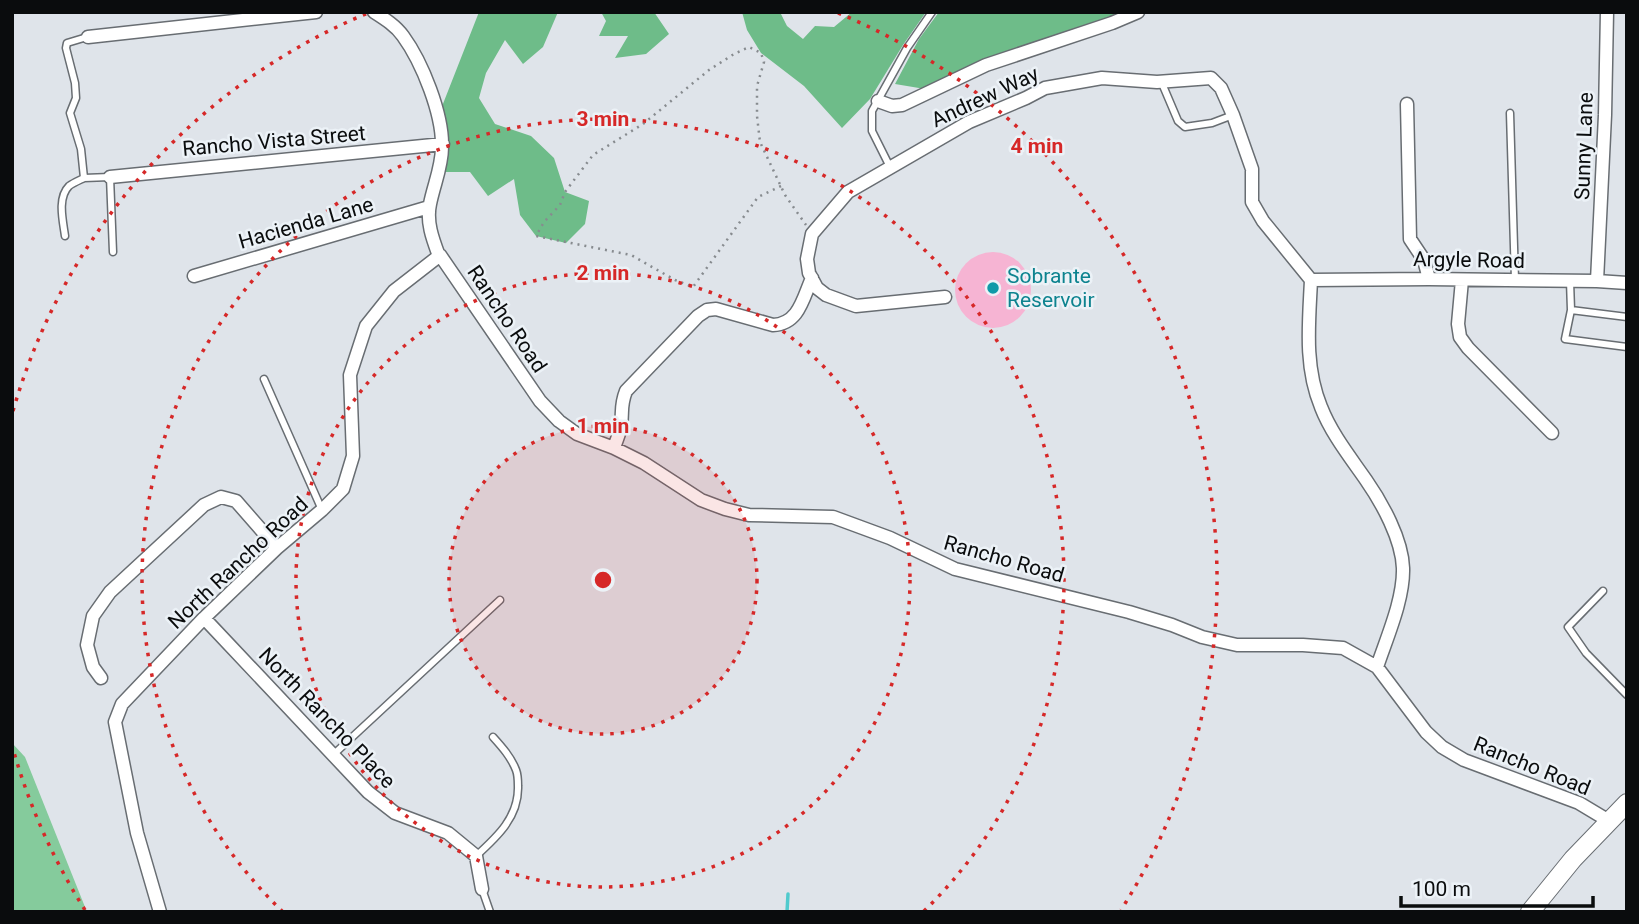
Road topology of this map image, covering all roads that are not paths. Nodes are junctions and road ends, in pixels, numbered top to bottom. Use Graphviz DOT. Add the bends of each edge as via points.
graph roads {
  1 [pos="316,12"];
  2 [pos="374,12"];
  3 [pos="932,12"];
  4 [pos="1138,12"];
  5 [pos="1607,12"];
  6 [pos="88,37"];
  7 [pos="1161,81"];
  8 [pos="878,101"];
  9 [pos="1407,104"];
  10 [pos="1510,113"];
  11 [pos="1233,115"];
  12 [pos="443,144"];
  13 [pos="890,167"];
  14 [pos="110,177"];
  15 [pos="85,178"];
  16 [pos="429,207"];
  17 [pos="65,236"];
  18 [pos="113,252"];
  19 [pos="439,256"];
  20 [pos="194,276"];
  21 [pos="812,278"];
  22 [pos="1429,279"];
  23 [pos="1311,280"];
  24 [pos="1462,280"];
  25 [pos="1515,280"];
  26 [pos="1570,281"];
  27 [pos="1597,281"];
  28 [pos="1627,283"];
  29 [pos="946,297"];
  30 [pos="1572,310"];
  31 [pos="1627,317"];
  32 [pos="1627,347"];
  33 [pos="264,379"];
  34 [pos="1552,433"];
  35 [pos="614,448"];
  36 [pos="322,510"];
  37 [pos="277,548"];
  38 [pos="1602,592"];
  39 [pos="500,600"];
  40 [pos="204,618"];
  41 [pos="1377,667"];
  42 [pos="101,678"];
  43 [pos="1627,695"];
  44 [pos="494,737"];
  45 [pos="332,756"];
  46 [pos="1627,803"];
  47 [pos="1609,821"];
  48 [pos="476,856"];
  49 [pos="482,889"];
  50 [pos="160,912"];
  51 [pos="490,912"];
  52 [pos="1530,912"];
  1 -- 6 [label="street"];
  2 -- 12 [label="street" via="402,34 418,61 439,114"];
  3 -- 8 [label="lane"];
  4 -- 8 [label="street" via="986,65 902,105"];
  5 -- 27 [label="street, Sunny Lane"];
  6 -- 15 [label="lane" via="67,43 66,48 76,98 70,113"];
  7 -- 11 [label="street, Andrew Way" via="1212,78"];
  7 -- 11 [label="lane" via="1185,127"];
  7 -- 13 [label="street, Andrew Way" via="1102,78 1045,88 969,122"];
  8 -- 13 [label="lane" via="872,131"];
  9 -- 22 [label="street" via="1410,239 1424,260"];
  10 -- 25 [label="lane"];
  11 -- 23 [label="street, Andrew Way" via="1252,169 1252,202"];
  12 -- 14 [label="street, Rancho Vista Street"];
  12 -- 16 [label="street"];
  13 -- 21 [label="street, Andrew Way" via="848,192 812,234 807,259"];
  14 -- 15 [label="lane"];
  14 -- 18 [label="lane"];
  15 -- 17 [label="lane" via="69,186 63,199"];
  16 -- 19 [label="street" via="431,235"];
  16 -- 20 [label="street, Hacienda Lane"];
  19 -- 35 [label="street, Rancho Road" via="540,401 577,434"];
  19 -- 36 [label="street, North Rancho Road" via="394,291 366,326 350,375 353,456 343,489"];
  21 -- 29 [label="street" via="826,295 856,306"];
  21 -- 35 [label="street" via="795,316 783,324 716,309 698,316 626,391"];
  22 -- 23 [label="street, Argyle Road"];
  22 -- 24 [label="street, Argyle Road"];
  23 -- 41 [label="street" via="1311,379 1321,409 1380,500 1403,567 1399,598"];
  24 -- 25 [label="street, Argyle Road"];
  24 -- 34 [label="street" via="1460,337"];
  25 -- 26 [label="street, Argyle Road"];
  26 -- 27 [label="street, Argyle Road"];
  26 -- 30 [label="lane"];
  27 -- 28 [label="street, Argyle Road"];
  30 -- 31 [label="lane"];
  30 -- 32 [label="lane" via="1565,339"];
  33 -- 36 [label="lane"];
  35 -- 41 [label="street, Rancho Road" via="701,500 725,509 749,515 833,517 955,569 1129,612 1237,645 1343,648"];
  36 -- 37 [label="street, North Rancho Road"];
  37 -- 40 [label="street, North Rancho Road"];
  37 -- 42 [label="street" via="236,501 221,497 204,505 110,592 93,616 87,646"];
  38 -- 43 [label="lane" via="1568,628"];
  39 -- 45 [label="lane"];
  40 -- 45 [label="street, North Rancho Place"];
  40 -- 50 [label="street, North Rancho Road" via="122,704 115,722 137,833"];
  41 -- 47 [label="street, Rancho Road" via="1442,747 1464,760 1579,803"];
  44 -- 48 [label="lane" via="517,772 518,795 511,819"];
  45 -- 48 [label="street, North Rancho Place" via="394,813 448,833"];
  46 -- 47 [label="main road"];
  47 -- 52 [label="main road"];
  48 -- 49 [label="street"];
  49 -- 51 [label="lane"];
}
